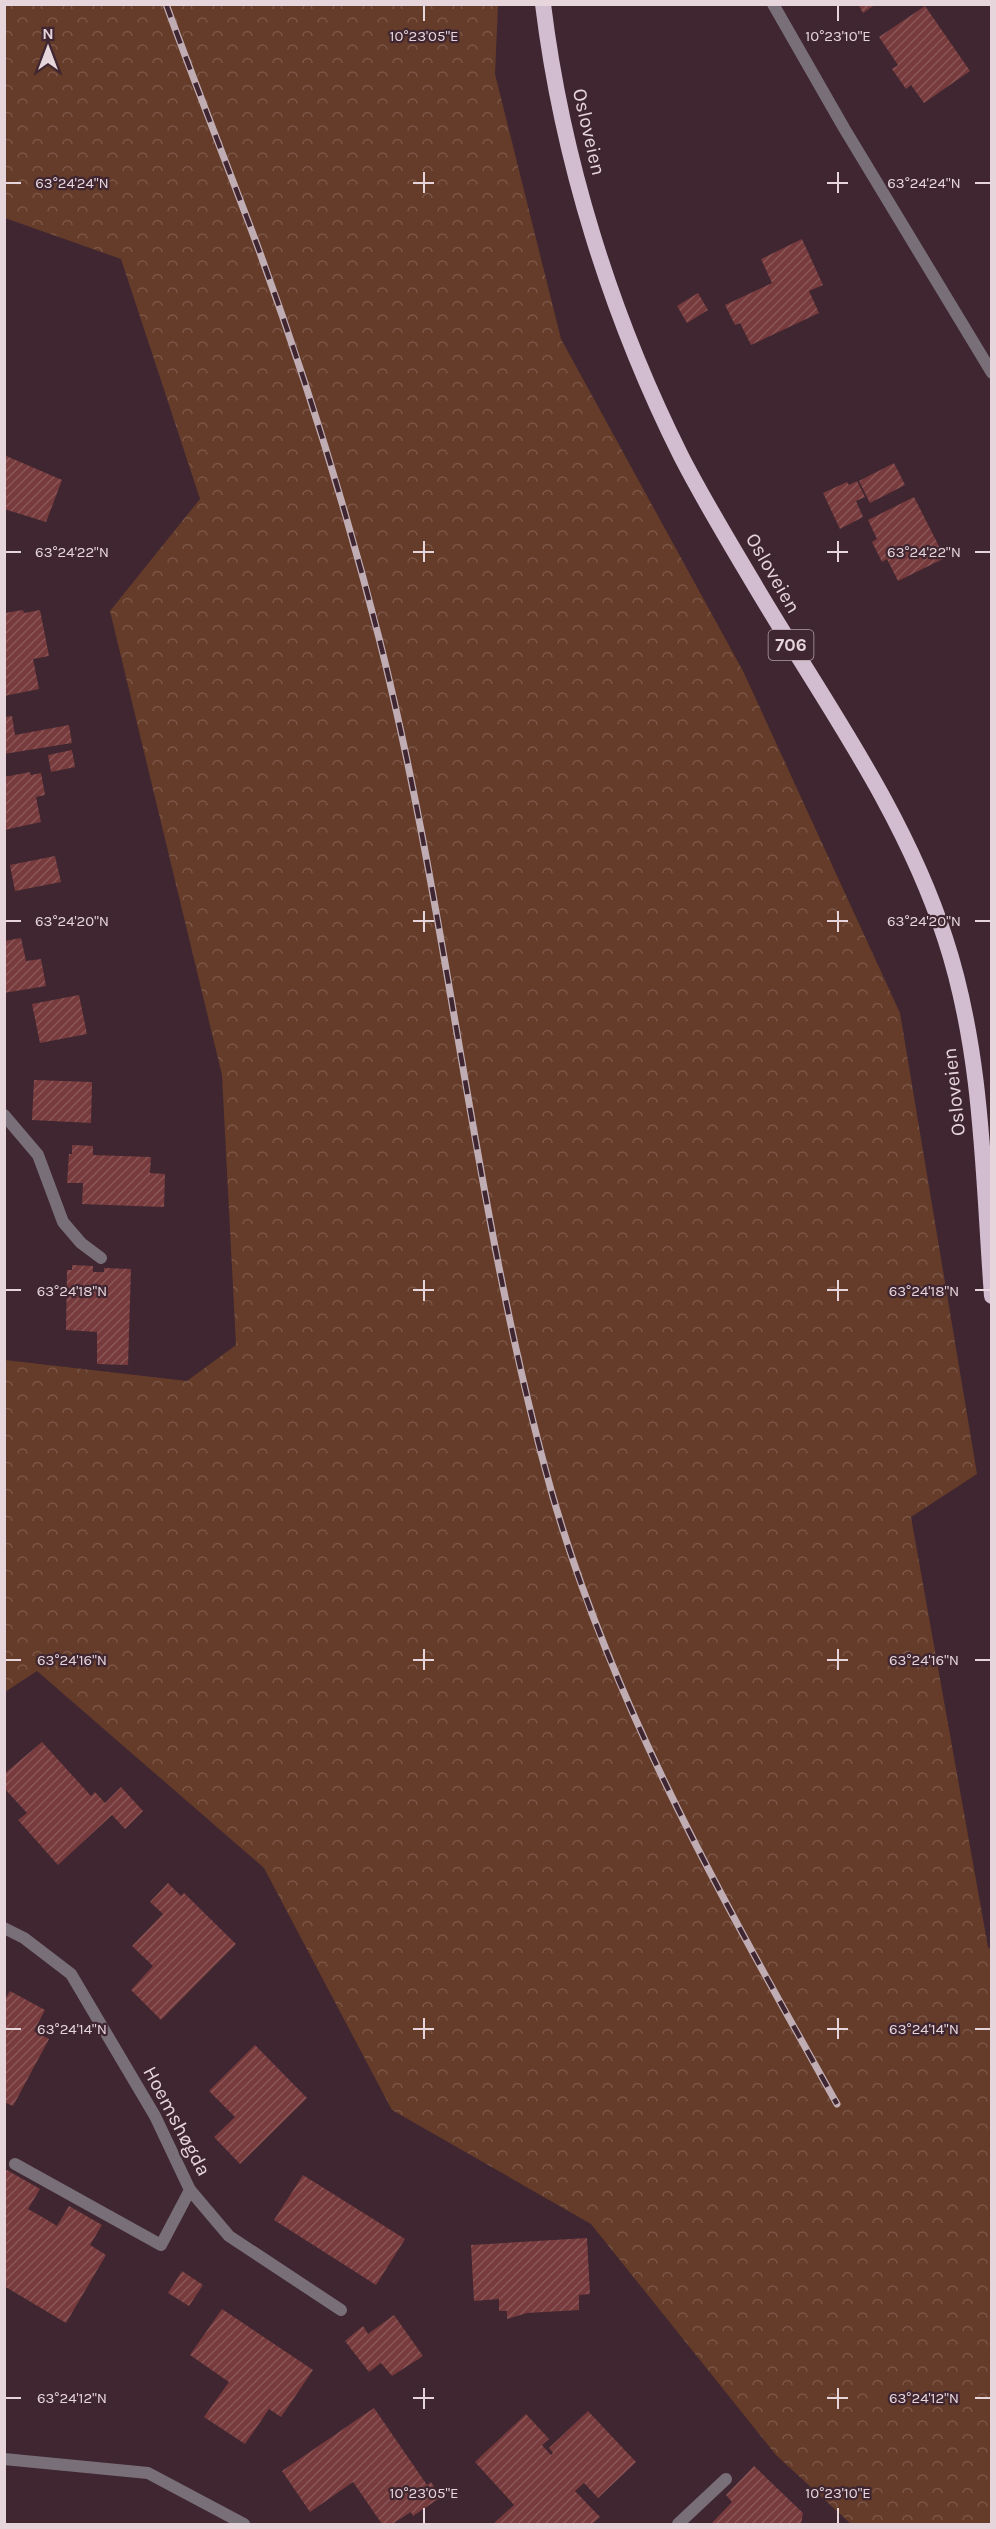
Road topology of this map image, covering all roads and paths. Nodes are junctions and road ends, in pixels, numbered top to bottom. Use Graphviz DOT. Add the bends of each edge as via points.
graph roads {
  1 [pos="543,4"];
  2 [pos="773,4"];
  3 [pos="992,373"];
  4 [pos="4,1115"];
  5 [pos="101,1258"];
  6 [pos="992,1296"];
  7 [pos="4,1928"];
  8 [pos="15,2164"];
  9 [pos="190,2190"];
  10 [pos="341,2310"];
  11 [pos="4,2459"];
  12 [pos="726,2479"];
  13 [pos="244,2524"];
  14 [pos="678,2524"];
  1 -- 6 [label="highway, Osloveien / 706" via="549,58 580,186 611,289 652,394 682,458 864,765 911,852 945,938 964,1006 976,1087"];
  2 -- 3 [label="street"];
  4 -- 5 [label="street" via="38,1155 63,1222"];
  7 -- 9 [label="street, Hoemshøgda" via="24,1938 71,1974 155,2116"];
  8 -- 9 [label="street" via="161,2245"];
  9 -- 10 [label="street, Hoemshøgda" via="229,2236"];
  11 -- 13 [label="street" via="148,2473"];
  12 -- 14 [label="street"];
}
